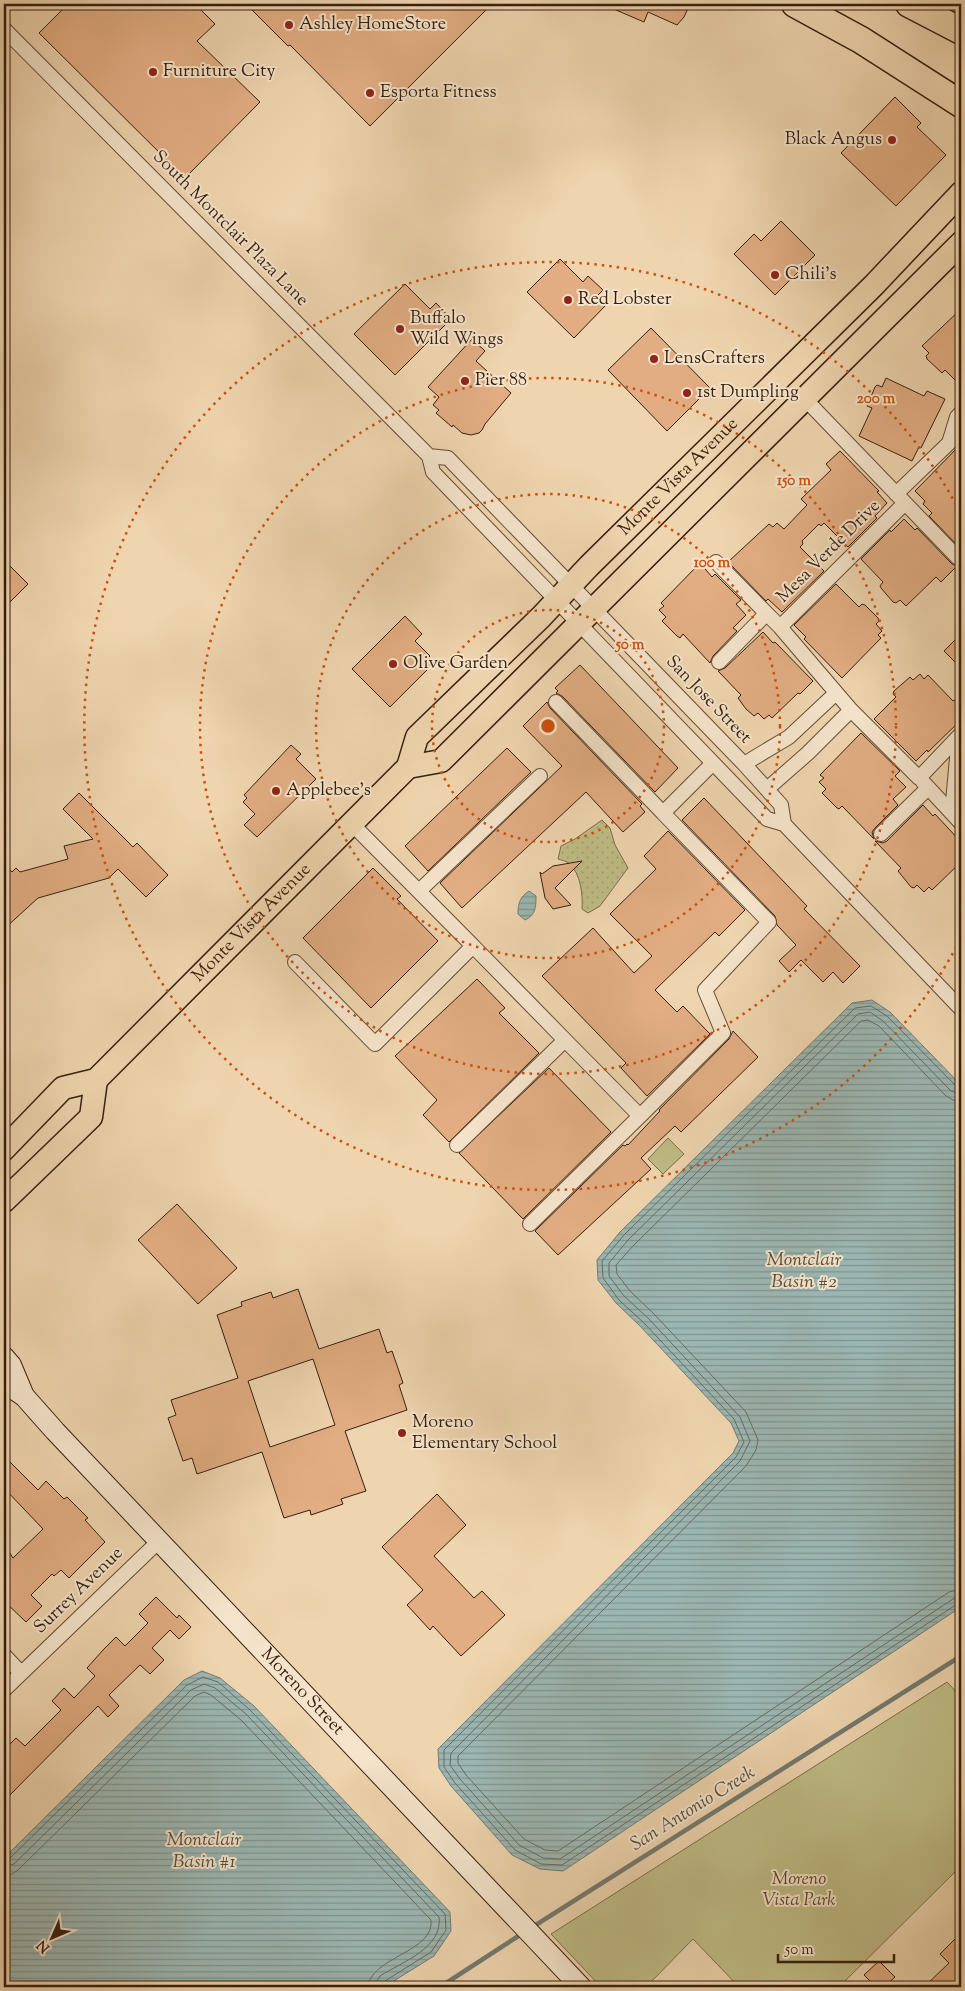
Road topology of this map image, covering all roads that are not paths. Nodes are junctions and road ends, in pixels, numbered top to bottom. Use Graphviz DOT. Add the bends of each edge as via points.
graph roads {
  1 [pos="795,4"];
  2 [pos="909,4"];
  3 [pos="4,29"];
  4 [pos="961,31"];
  5 [pos="961,104"];
  6 [pos="961,193"];
  7 [pos="961,242"];
  8 [pos="805,399"];
  9 [pos="961,413"];
  10 [pos="429,456"];
  11 [pos="901,498"];
  12 [pos="958,558"];
  13 [pos="716,562"];
  14 [pos="564,593"];
  15 [pos="766,614"];
  16 [pos="586,616"];
  17 [pos="780,627"];
  18 [pos="718,662"];
  19 [pos="836,693"];
  20 [pos="556,702"];
  21 [pos="851,710"];
  22 [pos="960,736"];
  23 [pos="713,762"];
  24 [pos="744,764"];
  25 [pos="408,767"];
  26 [pos="540,776"];
  27 [pos="923,783"];
  28 [pos="767,789"];
  29 [pos="663,812"];
  30 [pos="957,818"];
  31 [pos="352,824"];
  32 [pos="784,824"];
  33 [pos="881,834"];
  34 [pos="419,891"];
  35 [pos="473,946"];
  36 [pos="295,962"];
  37 [pos="961,1009"];
  38 [pos="565,1040"];
  39 [pos="96,1080"];
  40 [pos="640,1116"];
  41 [pos="457,1145"];
  42 [pos="4,1149"];
  43 [pos="4,1201"];
  44 [pos="530,1224"];
  45 [pos="4,1357"];
  46 [pos="4,1383"];
  47 [pos="24,1396"];
  48 [pos="158,1541"];
  49 [pos="4,1654"];
  50 [pos="21,1673"];
  51 [pos="4,1690"];
  52 [pos="582,1987"];
  1 -- 5 [label="highway" via="861,40"];
  2 -- 4 [label="highway"];
  3 -- 10 [label="street, South Montclair Plaza Lane"];
  6 -- 14 [label="main road, Monte Vista Avenue" via="874,285"];
  7 -- 8 [label="main road, Monte Vista Avenue"];
  8 -- 11 [label="street"];
  8 -- 16 [label="main road, Monte Vista Avenue"];
  9 -- 11 [label="street, Mesa Verde Drive" via="949,443"];
  10 -- 14 [label="street, South Montclair Plaza Lane" via="433,472"];
  10 -- 14 [label="street, South Montclair Plaza Lane" via="448,458"];
  11 -- 12 [label="street"];
  11 -- 17 [label="street, Mesa Verde Drive"];
  13 -- 15 [label="street"];
  14 -- 16 [label="street, South Montclair Plaza Lane"];
  14 -- 16 [label="street, South Montclair Plaza Lane"];
  14 -- 25 [label="main road, Monte Vista Avenue" via="417,737"];
  15 -- 17 [label="street"];
  15 -- 18 [label="street"];
  16 -- 23 [label="street, San Jose Street"];
  16 -- 24 [label="street, San Jose Street"];
  16 -- 25 [label="main road, Monte Vista Avenue" via="441,761"];
  17 -- 19 [label="street"];
  19 -- 21 [label="street"];
  19 -- 24 [label="street" via="789,737"];
  20 -- 29 [label="street"];
  21 -- 27 [label="street"];
  21 -- 28 [label="street"];
  22 -- 27 [label="street"];
  22 -- 30 [label="street"];
  23 -- 29 [label="street"];
  23 -- 32 [label="street, San Jose Street" via="767,819"];
  24 -- 28 [label="street, San Jose Street"];
  25 -- 31 [label="main road, Monte Vista Avenue"];
  26 -- 34 [label="street"];
  27 -- 30 [label="street"];
  27 -- 33 [label="street"];
  28 -- 32 [label="street, San Jose Street" via="781,805"];
  29 -- 40 [label="street" via="769,922 705,990 723,1033"];
  31 -- 34 [label="street"];
  31 -- 39 [label="main road, Monte Vista Avenue"];
  32 -- 37 [label="street, San Jose Street"];
  34 -- 35 [label="street"];
  35 -- 36 [label="street" via="375,1044"];
  35 -- 38 [label="street"];
  38 -- 40 [label="street"];
  38 -- 41 [label="street"];
  39 -- 42 [label="main road" via="63,1088"];
  39 -- 43 [label="main road" via="91,1117"];
  40 -- 44 [label="street"];
  45 -- 47 [label="street, Moreno Street" via="11,1365"];
  46 -- 47 [label="street, Moreno Street"];
  47 -- 48 [label="street, Moreno Street"];
  48 -- 50 [label="street, Surrey Avenue"];
  48 -- 52 [label="street, Moreno Street"];
  49 -- 50 [label="street"];
  50 -- 51 [label="street, Surrey Avenue"];
}
